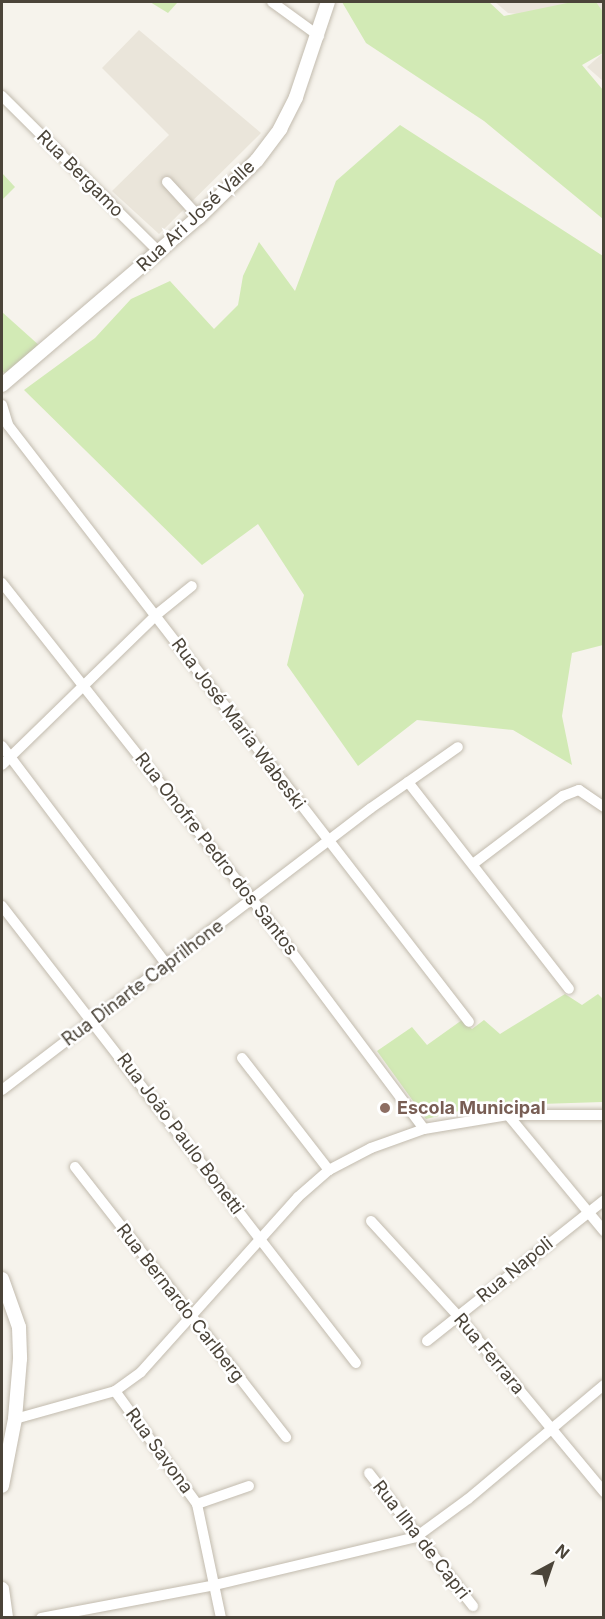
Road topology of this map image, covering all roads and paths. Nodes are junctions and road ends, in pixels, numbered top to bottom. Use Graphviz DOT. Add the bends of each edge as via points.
graph roads {
  1 [pos="272,2"];
  2 [pos="328,2"];
  3 [pos="319,36"];
  4 [pos="2,96"];
  5 [pos="167,182"];
  6 [pos="199,218"];
  7 [pos="159,252"];
  8 [pos="2,385"];
  9 [pos="2,395"];
  10 [pos="2,405"];
  11 [pos="5,424"];
  12 [pos="2,583"];
  13 [pos="192,586"];
  14 [pos="156,615"];
  15 [pos="84,684"];
  16 [pos="2,746"];
  17 [pos="458,747"];
  18 [pos="10,757"];
  19 [pos="2,765"];
  20 [pos="408,782"];
  21 [pos="603,807"];
  22 [pos="328,841"];
  23 [pos="473,864"];
  24 [pos="252,898"];
  25 [pos="2,906"];
  26 [pos="168,966"];
  27 [pos="569,989"];
  28 [pos="93,1021"];
  29 [pos="469,1022"];
  30 [pos="242,1058"];
  31 [pos="2,1088"];
  32 [pos="508,1114"];
  33 [pos="603,1115"];
  34 [pos="424,1130"];
  35 [pos="75,1167"];
  36 [pos="329,1170"];
  37 [pos="603,1200"];
  38 [pos="587,1212"];
  39 [pos="371,1221"];
  40 [pos="603,1231"];
  41 [pos="258,1238"];
  42 [pos="2,1279"];
  43 [pos="458,1316"];
  44 [pos="191,1318"];
  45 [pos="427,1341"];
  46 [pos="356,1363"];
  47 [pos="603,1385"];
  48 [pos="115,1391"];
  49 [pos="15,1419"];
  50 [pos="550,1427"];
  51 [pos="286,1437"];
  52 [pos="369,1473"];
  53 [pos="2,1486"];
  54 [pos="249,1486"];
  55 [pos="603,1492"];
  56 [pos="196,1504"];
  57 [pos="416,1537"];
  58 [pos="215,1585"];
  59 [pos="2,1589"];
  60 [pos="473,1606"];
  61 [pos="6,1617"];
  62 [pos="41,1617"];
  63 [pos="221,1617"];
  1 -- 3 [label="street"];
  2 -- 3 [label="street, Rua Ari José Valle"];
  3 -- 6 [label="street, Rua Ari José Valle" via="280,129 257,160"];
  4 -- 7 [label="street, Rua Bergamo"];
  5 -- 6 [label="street"];
  6 -- 7 [label="street, Rua Ari José Valle"];
  7 -- 8 [label="street, Rua Ari José Valle"];
  8 -- 9 [label="street"];
  10 -- 11 [label="street, Rua José Maria Wabeski"];
  11 -- 14 [label="street, Rua José Maria Wabeski"];
  12 -- 15 [label="street, Rua Onofre Pedro dos Santos"];
  13 -- 14 [label="street"];
  14 -- 15 [label="street"];
  14 -- 22 [label="street, Rua José Maria Wabeski"];
  15 -- 18 [label="street"];
  15 -- 24 [label="street, Rua Onofre Pedro dos Santos"];
  16 -- 18 [label="street"];
  17 -- 20 [label="street, Rua Dinarte Caprilhone"];
  18 -- 19 [label="street"];
  18 -- 26 [label="street"];
  20 -- 22 [label="street, Rua Dinarte Caprilhone"];
  20 -- 23 [label="street"];
  21 -- 23 [label="street" via="579,790 563,796"];
  22 -- 24 [label="street, Rua Dinarte Caprilhone"];
  22 -- 29 [label="street, Rua José Maria Wabeski"];
  23 -- 27 [label="street"];
  24 -- 26 [label="street, Rua Dinarte Caprilhone"];
  24 -- 34 [label="street, Rua Onofre Pedro dos Santos"];
  25 -- 28 [label="street, Rua João Paulo Bonetti"];
  26 -- 28 [label="street, Rua Dinarte Caprilhone"];
  28 -- 31 [label="street, Rua Dinarte Caprilhone"];
  28 -- 41 [label="street, Rua João Paulo Bonetti"];
  30 -- 36 [label="street"];
  32 -- 33 [label="street"];
  32 -- 34 [label="street"];
  32 -- 38 [label="street"];
  34 -- 36 [label="street" via="371,1148"];
  35 -- 44 [label="street, Rua Bernardo Carlberg"];
  36 -- 41 [label="street"];
  37 -- 38 [label="street, Rua Napoli"];
  38 -- 40 [label="street"];
  38 -- 43 [label="street, Rua Napoli"];
  39 -- 43 [label="street, Rua Ferrara"];
  41 -- 44 [label="street"];
  41 -- 46 [label="street, Rua João Paulo Bonetti"];
  42 -- 49 [label="street" via="19,1327"];
  43 -- 45 [label="street, Rua Napoli"];
  43 -- 50 [label="street, Rua Ferrara"];
  44 -- 48 [label="street" via="161,1353"];
  44 -- 51 [label="street, Rua Bernardo Carlberg"];
  47 -- 50 [label="street"];
  48 -- 49 [label="street"];
  48 -- 56 [label="street, Rua Savona"];
  49 -- 53 [label="street"];
  50 -- 55 [label="street, Rua Ferrara"];
  50 -- 57 [label="street" via="468,1499"];
  52 -- 57 [label="street, Rua Ilha de Capri"];
  54 -- 56 [label="street"];
  56 -- 58 [label="street, Rua Savona"];
  57 -- 58 [label="street"];
  57 -- 60 [label="street, Rua Ilha de Capri"];
  58 -- 62 [label="street"];
  58 -- 63 [label="street, Rua Savona"];
  59 -- 61 [label="street"];
}
